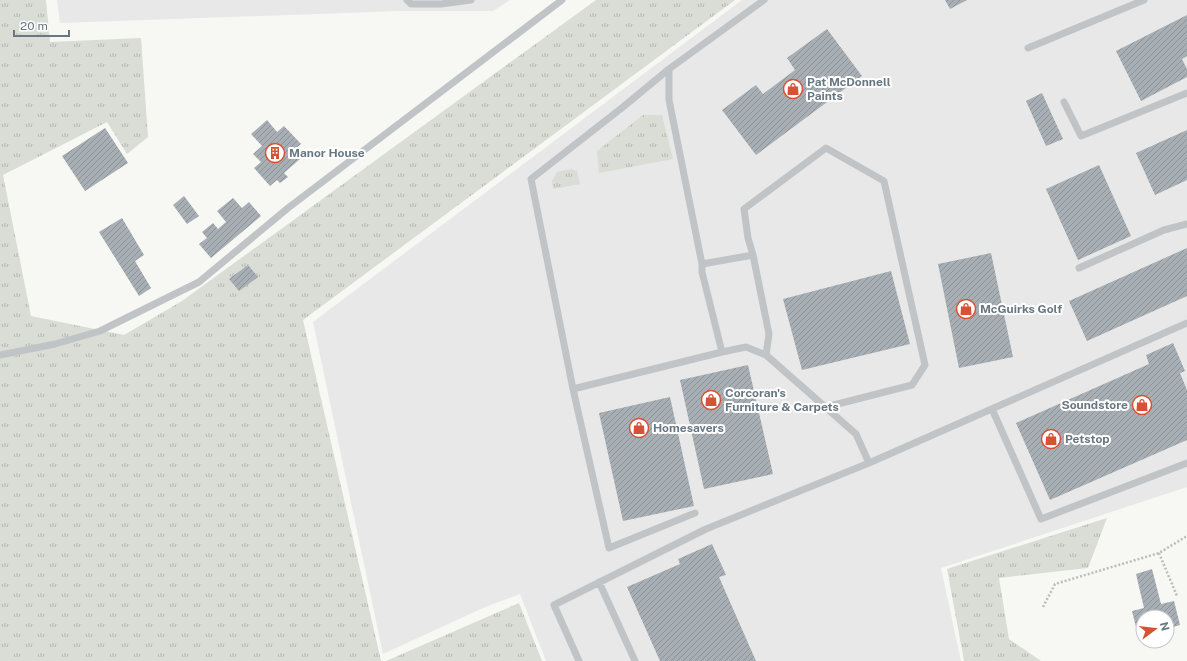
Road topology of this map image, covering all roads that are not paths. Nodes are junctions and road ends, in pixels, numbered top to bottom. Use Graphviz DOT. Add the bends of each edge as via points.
graph roads {
  1 [pos="407,0"];
  2 [pos="471,0"];
  3 [pos="562,0"];
  4 [pos="764,0"];
  5 [pos="1144,0"];
  6 [pos="1028,48"];
  7 [pos="669,69"];
  8 [pos="1187,93"];
  9 [pos="1064,102"];
  10 [pos="1187,224"];
  11 [pos="753,255"];
  12 [pos="702,264"];
  13 [pos="1079,268"];
  14 [pos="1187,323"];
  15 [pos="722,352"];
  16 [pos="0,355"];
  17 [pos="766,356"];
  18 [pos="573,389"];
  19 [pos="826,407"];
  20 [pos="992,409"];
  21 [pos="869,463"];
  22 [pos="1187,463"];
  23 [pos="695,513"];
  24 [pos="599,582"];
  25 [pos="579,661"];
  26 [pos="635,661"];
  1 -- 2 [label="lane" via="410,4 441,4"];
  3 -- 16 [label="lane" via="288,208 199,282 100,331 55,344"];
  4 -- 7 [label="lane"];
  5 -- 6 [label="lane"];
  7 -- 12 [label="lane" via="669,100"];
  7 -- 18 [label="lane" via="531,179"];
  8 -- 9 [label="lane" via="1081,136"];
  10 -- 13 [label="lane" via="1164,230"];
  11 -- 12 [label="lane"];
  11 -- 17 [label="lane" via="769,334"];
  11 -- 19 [label="lane" via="744,209 826,148 884,181 925,365 912,385"];
  12 -- 15 [label="lane"];
  14 -- 20 [label="lane"];
  15 -- 17 [label="lane" via="746,347"];
  15 -- 18 [label="lane"];
  17 -- 19 [label="lane"];
  18 -- 23 [label="lane" via="609,548"];
  19 -- 21 [label="lane" via="856,434"];
  20 -- 21 [label="lane"];
  20 -- 22 [label="lane" via="1041,519"];
  21 -- 24 [label="lane" via="706,528"];
  24 -- 25 [label="lane" via="554,605"];
  24 -- 26 [label="lane"];
}
